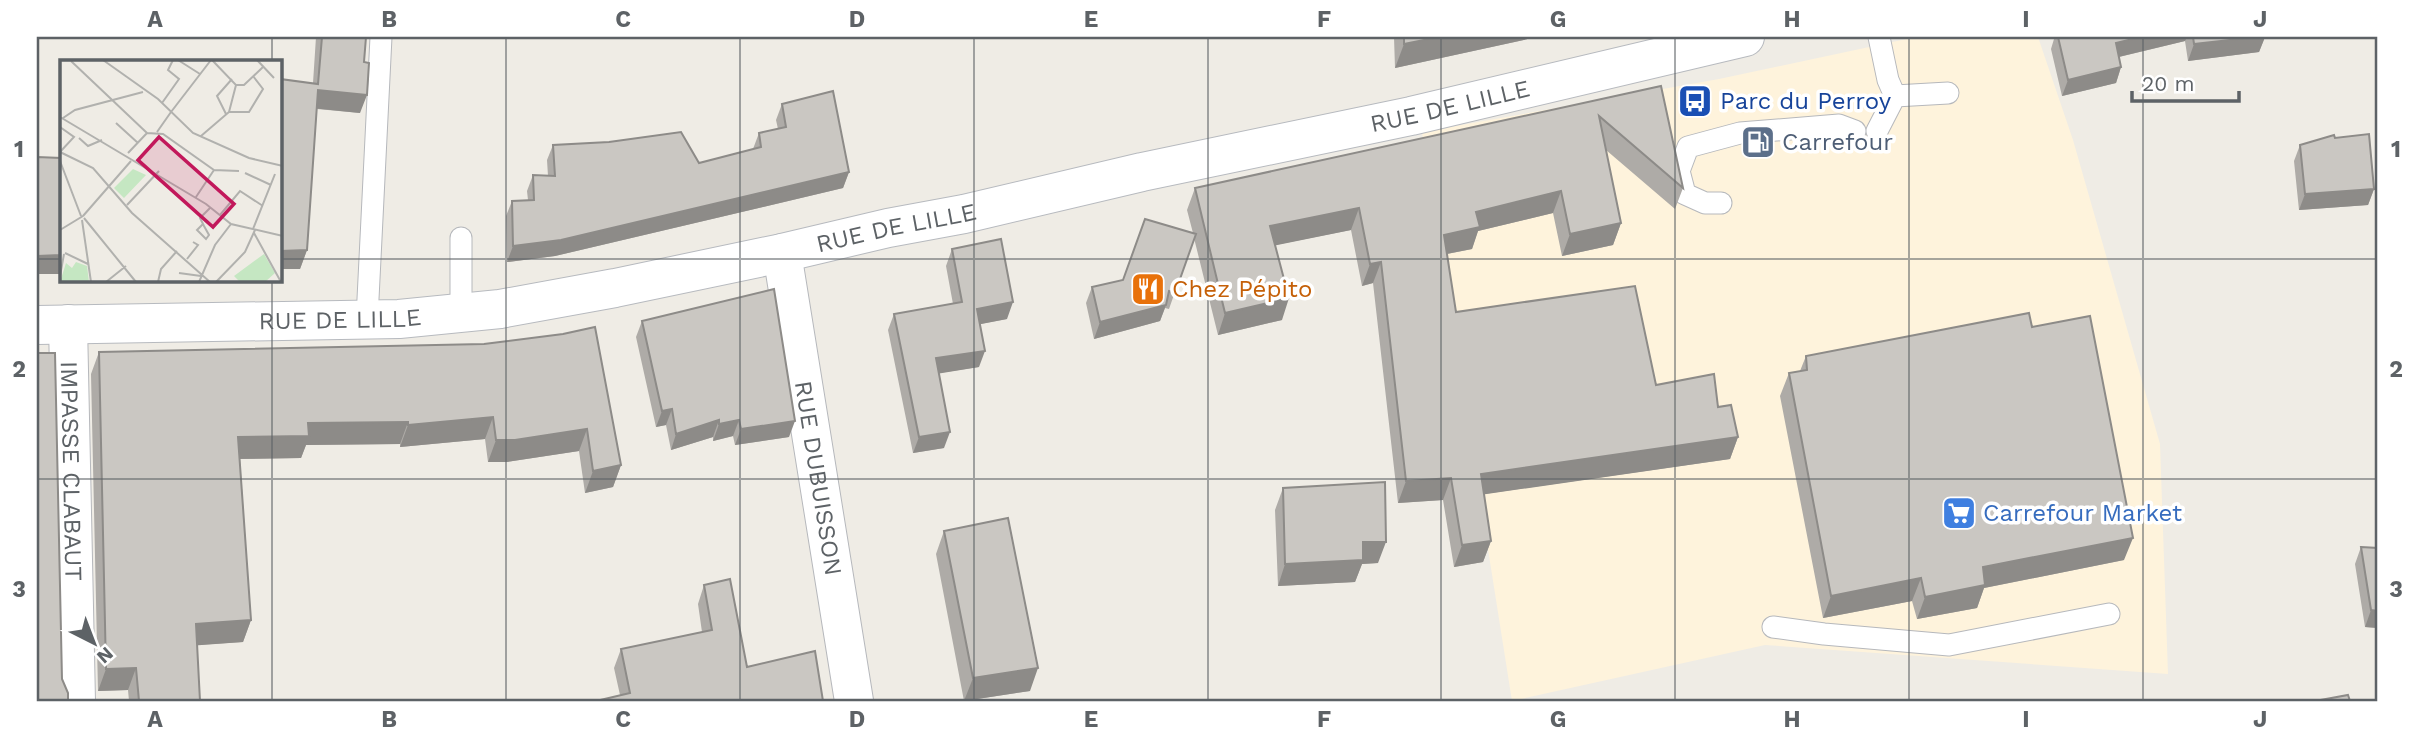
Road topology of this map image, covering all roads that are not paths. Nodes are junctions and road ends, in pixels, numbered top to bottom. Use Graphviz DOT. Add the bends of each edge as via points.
graph roads {
  1 [pos="381,37"];
  2 [pos="1745,37"];
  3 [pos="1879,37"];
  4 [pos="1948,93"];
  5 [pos="1895,96"];
  6 [pos="1855,131"];
  7 [pos="1877,131"];
  8 [pos="1721,203"];
  9 [pos="461,238"];
  10 [pos="782,254"];
  11 [pos="461,313"];
  12 [pos="368,319"];
  13 [pos="52,324"];
  14 [pos="2109,614"];
  15 [pos="1773,627"];
  16 [pos="76,701"];
  17 [pos="854,701"];
  1 -- 12 [label="lane"];
  2 -- 10 [label="main road, RUE DE LILLE" via="1411,116"];
  3 -- 5 [label="lane"];
  4 -- 5 [label="lane"];
  5 -- 7 [label="lane"];
  6 -- 8 [label="lane" via="1839,125 1740,133 1688,148 1679,171 1685,194 1705,203"];
  9 -- 11 [label="lane"];
  10 -- 11 [label="main road, RUE DE LILLE"];
  10 -- 17 [label="main road, RUE DUBUISSON"];
  11 -- 12 [label="main road, RUE DE LILLE"];
  12 -- 13 [label="main road, RUE DE LILLE"];
  13 -- 16 [label="main road, IMPASSE CLABAUT"];
  14 -- 15 [label="lane" via="1949,645"];
}
